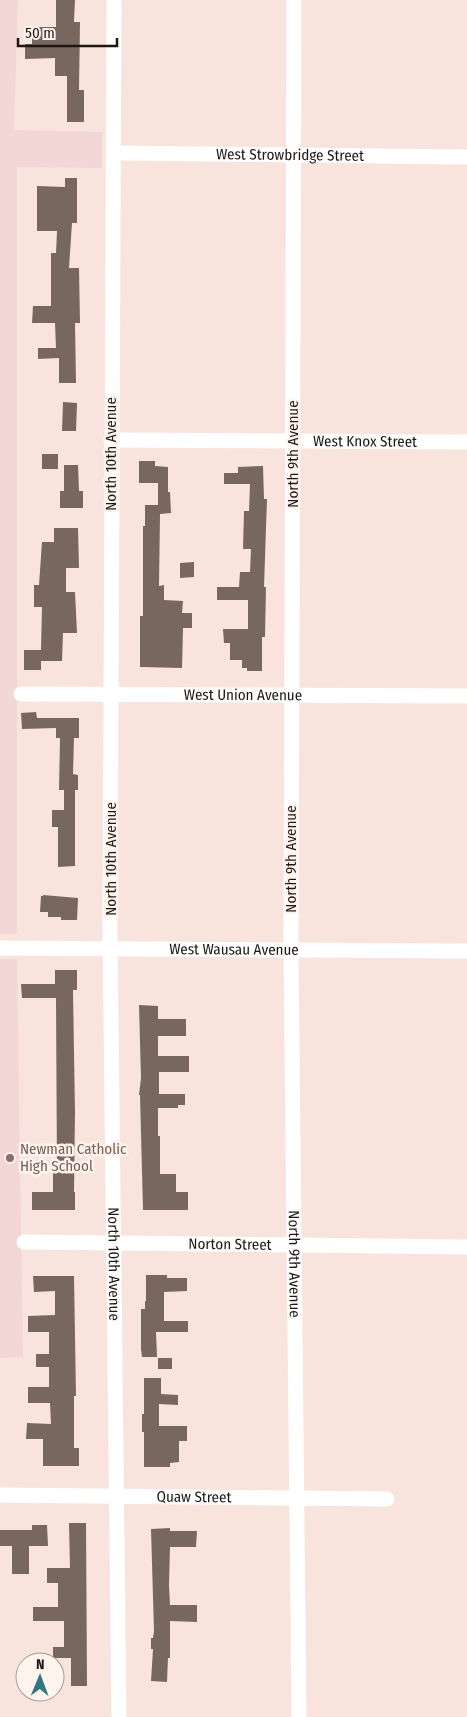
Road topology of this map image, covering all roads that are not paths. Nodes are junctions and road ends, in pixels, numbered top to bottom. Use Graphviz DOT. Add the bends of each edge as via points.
graph roads {
  1 [pos="114,0"];
  2 [pos="294,0"];
  3 [pos="114,153"];
  4 [pos="294,155"];
  5 [pos="467,157"];
  6 [pos="112,440"];
  7 [pos="293,441"];
  8 [pos="467,442"];
  9 [pos="21,694"];
  10 [pos="112,694"];
  11 [pos="292,695"];
  12 [pos="467,696"];
  13 [pos="0,948"];
  14 [pos="110,948"];
  15 [pos="291,950"];
  16 [pos="467,951"];
  17 [pos="24,1242"];
  18 [pos="114,1244"];
  19 [pos="294,1246"];
  20 [pos="467,1247"];
  21 [pos="0,1495"];
  22 [pos="116,1496"];
  23 [pos="297,1498"];
  24 [pos="387,1499"];
  25 [pos="119,1717"];
  26 [pos="299,1717"];
  1 -- 3 [label="street, North 10th Avenue"];
  2 -- 4 [label="street, North 9th Avenue"];
  3 -- 4 [label="street, West Strowbridge Street"];
  3 -- 6 [label="street, North 10th Avenue"];
  4 -- 5 [label="street, West Strowbridge Street"];
  4 -- 7 [label="street, North 9th Avenue"];
  6 -- 7 [label="street, West Knox Street"];
  6 -- 10 [label="street, North 10th Avenue"];
  7 -- 8 [label="street, West Knox Street"];
  7 -- 11 [label="street, North 9th Avenue"];
  9 -- 10 [label="street, West Union Avenue"];
  10 -- 11 [label="street, West Union Avenue"];
  10 -- 14 [label="street, North 10th Avenue"];
  11 -- 12 [label="street, West Union Avenue"];
  11 -- 15 [label="street, North 9th Avenue"];
  13 -- 14 [label="street, West Wausau Avenue"];
  14 -- 15 [label="street, West Wausau Avenue"];
  14 -- 18 [label="street, North 10th Avenue"];
  15 -- 16 [label="street, West Wausau Avenue"];
  15 -- 19 [label="street, North 9th Avenue"];
  17 -- 18 [label="street, Norton Street"];
  18 -- 19 [label="street, Norton Street"];
  18 -- 22 [label="street, North 10th Avenue"];
  19 -- 20 [label="street, Norton Street"];
  19 -- 23 [label="street, North 9th Avenue"];
  21 -- 22 [label="street, Quaw Street"];
  22 -- 23 [label="street, Quaw Street"];
  22 -- 25 [label="street, North 10th Avenue"];
  23 -- 24 [label="street, Quaw Street"];
  23 -- 26 [label="street, North 9th Avenue"];
}
